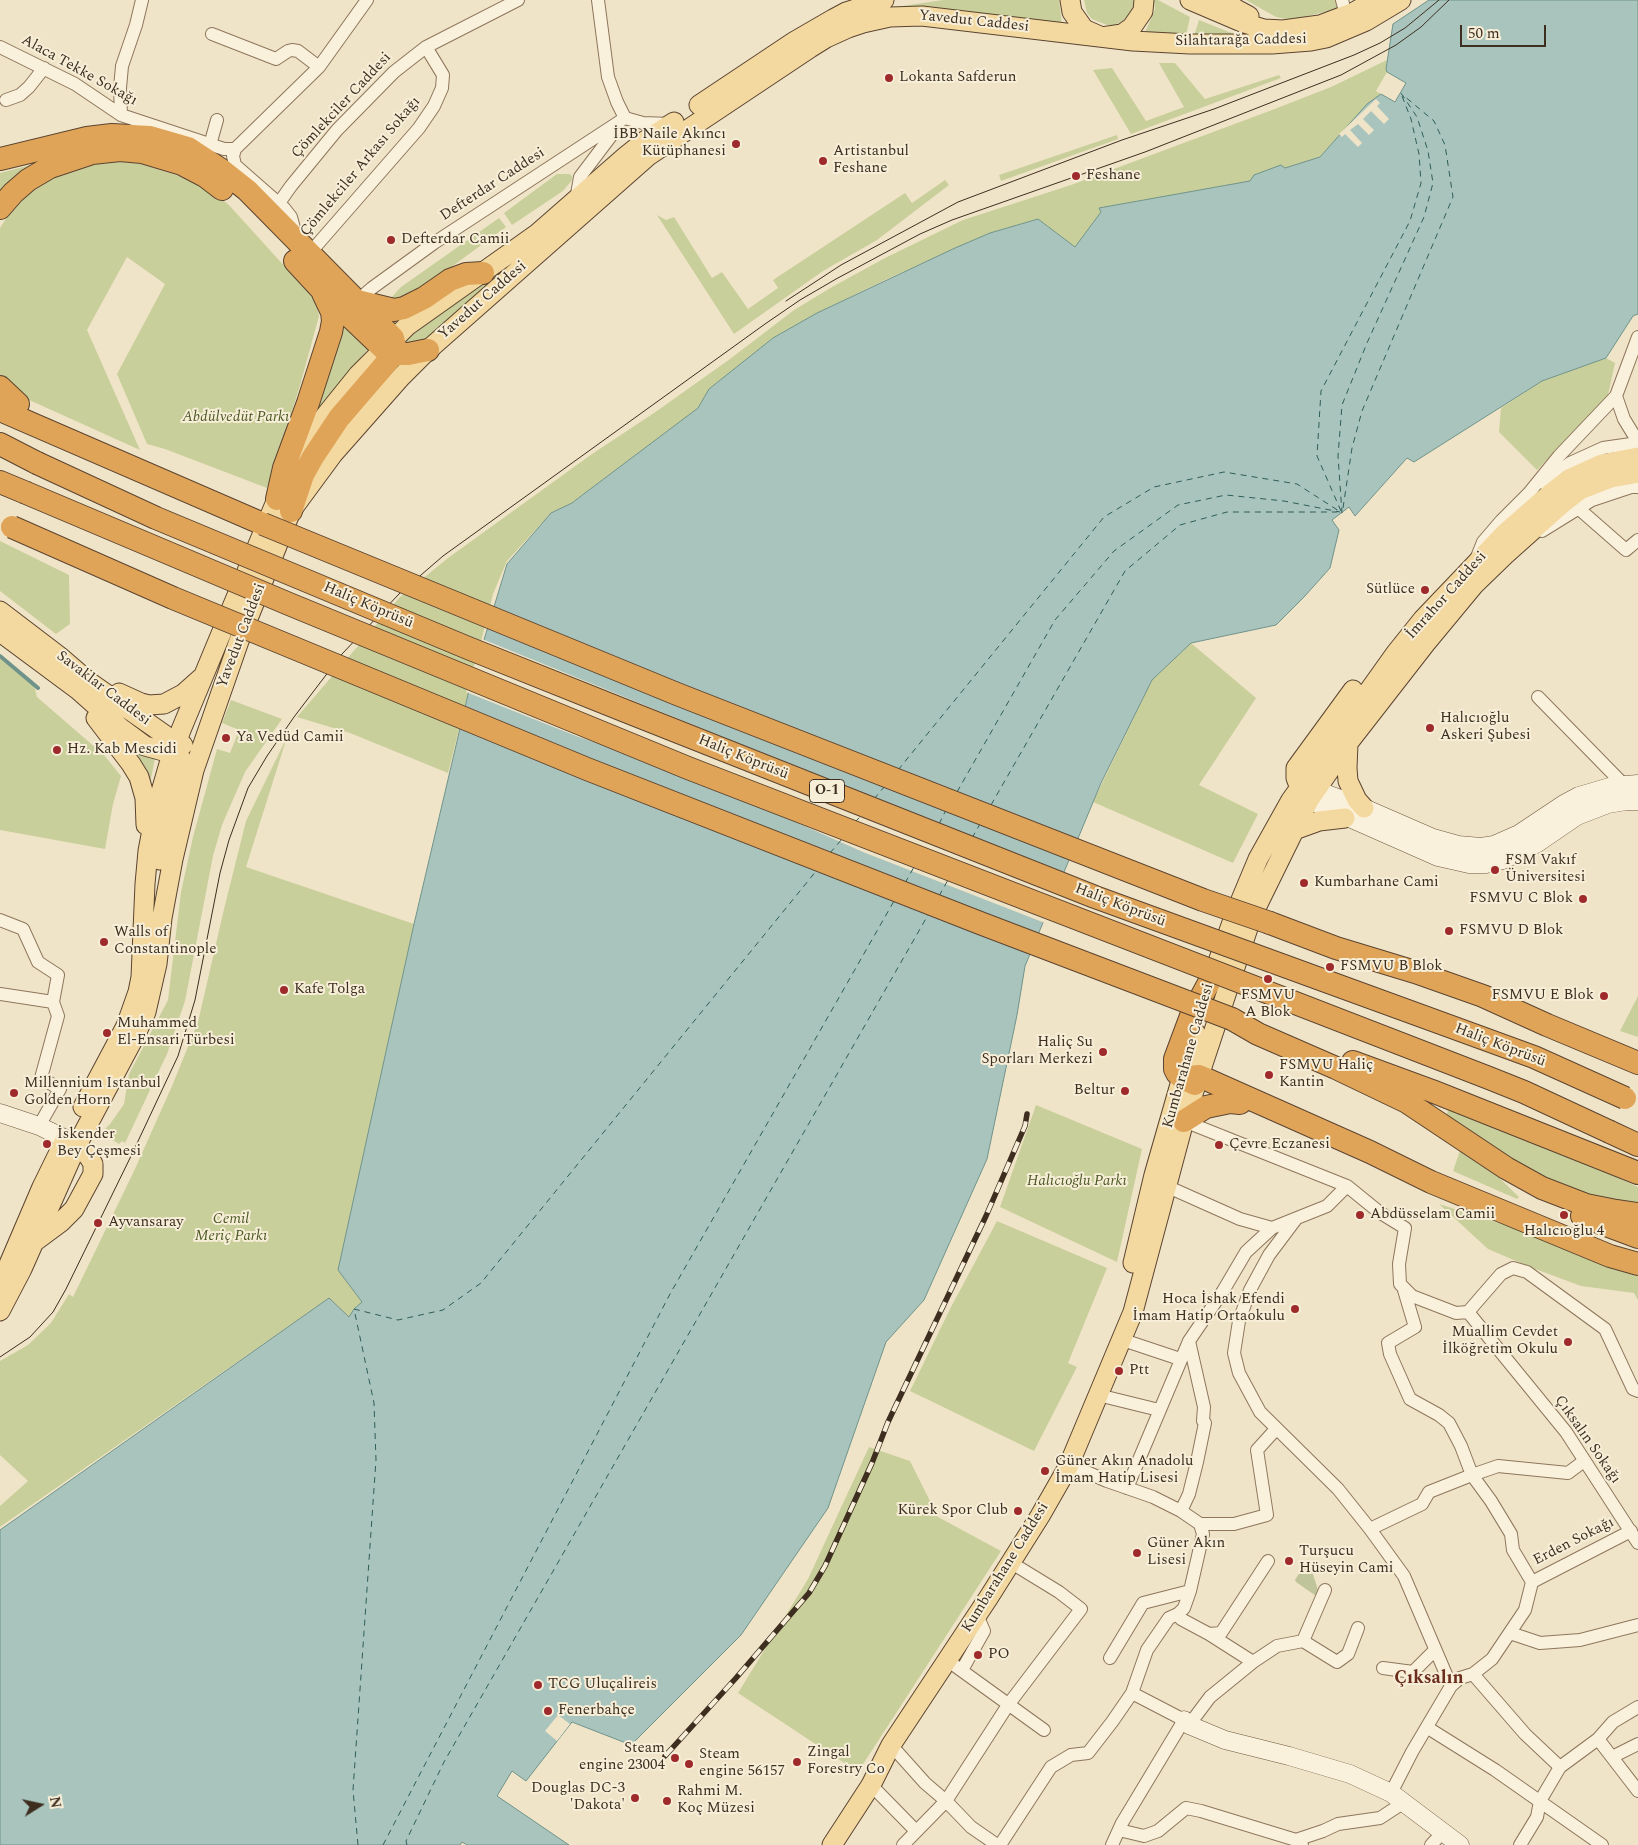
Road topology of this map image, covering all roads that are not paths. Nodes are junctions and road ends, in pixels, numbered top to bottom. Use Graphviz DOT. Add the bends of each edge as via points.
graph roads {
  1 [pos="142,0"];
  2 [pos="367,0"];
  3 [pos="518,0"];
  4 [pos="598,0"];
  5 [pos="884,0"];
  6 [pos="1070,0"];
  7 [pos="1144,0"];
  8 [pos="1190,0"];
  9 [pos="1223,0"];
  10 [pos="1375,0"];
  11 [pos="1401,0"];
  12 [pos="1344,7"];
  13 [pos="1283,30"];
  14 [pos="212,34"];
  15 [pos="1102,37"];
  16 [pos="0,47"];
  17 [pos="426,47"];
  18 [pos="319,67"];
  19 [pos="44,68"];
  20 [pos="6,100"];
  21 [pos="121,115"];
  22 [pos="625,118"];
  23 [pos="217,120"];
  24 [pos="671,124"];
  25 [pos="210,145"];
  26 [pos="235,149"];
  27 [pos="0,159"];
  28 [pos="576,200"];
  29 [pos="279,203"];
  30 [pos="0,208"];
  31 [pos="293,237"];
  32 [pos="309,254"];
  33 [pos="483,273"];
  34 [pos="320,288"];
  35 [pos="357,301"];
  36 [pos="1638,337"];
  37 [pos="390,347"];
  38 [pos="428,350"];
  39 [pos="0,387"];
  40 [pos="1616,396"];
  41 [pos="6,403"];
  42 [pos="1638,443"];
  43 [pos="0,444"];
  44 [pos="1638,457"];
  45 [pos="1638,473"];
  46 [pos="0,482"];
  47 [pos="1638,487"];
  48 [pos="1528,493"];
  49 [pos="284,505"];
  50 [pos="1578,508"];
  51 [pos="4,523"];
  52 [pos="1638,540"];
  53 [pos="1505,555"];
  54 [pos="1474,565"];
  55 [pos="0,611"];
  56 [pos="0,632"];
  57 [pos="59,656"];
  58 [pos="208,669"];
  59 [pos="77,689"];
  60 [pos="1538,697"];
  61 [pos="208,727"];
  62 [pos="1349,742"];
  63 [pos="174,747"];
  64 [pos="1631,784"];
  65 [pos="1308,793"];
  66 [pos="1638,801"];
  67 [pos="1364,808"];
  68 [pos="1345,818"];
  69 [pos="1294,830"];
  70 [pos="148,851"];
  71 [pos="162,918"];
  72 [pos="0,920"];
  73 [pos="1211,980"];
  74 [pos="0,994"];
  75 [pos="1483,996"];
  76 [pos="53,1002"];
  77 [pos="1232,1019"];
  78 [pos="1638,1047"];
  79 [pos="1638,1063"];
  80 [pos="1193,1080"];
  81 [pos="1631,1101"];
  82 [pos="1240,1103"];
  83 [pos="0,1113"];
  84 [pos="1184,1121"];
  85 [pos="39,1126"];
  86 [pos="71,1142"];
  87 [pos="1638,1145"];
  88 [pos="1410,1172"];
  89 [pos="1638,1173"];
  90 [pos="1166,1186"];
  91 [pos="1346,1186"];
  92 [pos="1557,1195"];
  93 [pos="1638,1214"];
  94 [pos="1298,1217"];
  95 [pos="1272,1228"];
  96 [pos="1638,1238"];
  97 [pos="32,1244"];
  98 [pos="1638,1264"];
  99 [pos="0,1285"];
  100 [pos="1403,1287"];
  101 [pos="0,1311"];
  102 [pos="1468,1312"];
  103 [pos="1120,1339"];
  104 [pos="1189,1341"];
  105 [pos="1180,1359"];
  106 [pos="1638,1390"];
  107 [pos="1098,1395"];
  108 [pos="1159,1410"];
  109 [pos="1276,1429"];
  110 [pos="1584,1461"];
  111 [pos="1068,1467"];
  112 [pos="1472,1474"];
  113 [pos="1127,1488"];
  114 [pos="1181,1511"];
  115 [pos="1200,1524"];
  116 [pos="1370,1529"];
  117 [pos="1630,1531"];
  118 [pos="1638,1543"];
  119 [pos="1268,1561"];
  120 [pos="1010,1562"];
  121 [pos="1532,1582"];
  122 [pos="1325,1590"];
  123 [pos="1190,1591"];
  124 [pos="1178,1614"];
  125 [pos="1638,1625"];
  126 [pos="1358,1628"];
  127 [pos="1510,1632"];
  128 [pos="1209,1634"];
  129 [pos="1303,1640"];
  130 [pos="1435,1650"];
  131 [pos="1110,1658"];
  132 [pos="1252,1662"];
  133 [pos="954,1665"];
  134 [pos="1383,1668"];
  135 [pos="1473,1674"];
  136 [pos="1451,1686"];
  137 [pos="1132,1693"];
  138 [pos="1008,1706"];
  139 [pos="1638,1707"];
  140 [pos="1186,1722"];
  141 [pos="1428,1728"];
  142 [pos="1044,1730"];
  143 [pos="1598,1739"];
  144 [pos="1638,1744"];
  145 [pos="891,1745"];
  146 [pos="1612,1757"];
  147 [pos="1560,1767"];
  148 [pos="871,1785"];
  149 [pos="1638,1790"];
  150 [pos="1397,1798"];
  151 [pos="946,1801"];
  152 [pos="1540,1801"];
  153 [pos="1119,1830"];
  154 [pos="916,1831"];
  155 [pos="1436,1839"];
  156 [pos="1299,1842"];
  157 [pos="832,1845"];
  158 [pos="903,1845"];
  159 [pos="999,1845"];
  160 [pos="1112,1845"];
  161 [pos="1460,1845"];
  162 [pos="1520,1845"];
  163 [pos="1602,1845"];
  1 -- 21 [label="street" via="122,66"];
  2 -- 18 [label="street"];
  3 -- 17 [label="street, Çömlekciler Caddesi"];
  4 -- 22 [label="street" via="608,77"];
  5 -- 24 [label="main road, Yavedut Caddesi" via="846,12 795,41"];
  6 -- 15 [label="main road" via="1072,12 1084,29"];
  7 -- 15 [label="main road" via="1144,10 1132,27 1122,34"];
  8 -- 13 [label="main road, Silahtarağa Caddesi" via="1244,24"];
  9 -- 13 [label="main road" via="1246,15"];
  10 -- 12 [label="main road, Silahtarağa Caddesi"];
  11 -- 15 [label="main road, Silahtarağa Caddesi" via="1345,31 1311,41 1190,44"];
  12 -- 13 [label="main road, Silahtarağa Caddesi" via="1320,24"];
  14 -- 18 [label="street" via="276,59 288,51 298,51"];
  15 -- 38 [label="main road, Yavedut Caddesi" via="904,16 876,20 826,38 641,161"];
  16 -- 19 [label="street, Alaca Tekke Sokağı"];
  17 -- 29 [label="street, Çömlekciler Caddesi" via="394,72 337,130"];
  17 -- 32 [label="street, Çömlekciler Arkası Sokağı" via="443,76 434,106 419,128"];
  18 -- 26 [label="street"];
  19 -- 20 [label="street" via="20,95"];
  19 -- 21 [label="street, Alaca Tekke Sokağı"];
  21 -- 25 [label="street, Alaca Tekke Sokağı"];
  22 -- 24 [label="street" via="643,123"];
  22 -- 28 [label="street" via="580,177"];
  22 -- 35 [label="street, Defterdar Caddesi" via="428,248"];
  23 -- 25 [label="street"];
  24 -- 28 [label="main road, Yavedut Caddesi" via="632,151"];
  25 -- 26 [label="street, Alaca Tekke Sokağı"];
  26 -- 29 [label="street" via="235,165"];
  27 -- 31 [label="highway" via="112,135 150,137 170,142 202,156 223,171 247,190"];
  28 -- 33 [label="main road, Yavedut Caddesi"];
  29 -- 31 [label="street" via="291,217"];
  30 -- 34 [label="highway" via="28,180 70,159 120,150 160,156 205,176 221,188 259,222"];
  31 -- 32 [label="highway"];
  32 -- 35 [label="highway"];
  33 -- 35 [label="highway" via="466,274 450,280 404,308 394,310"];
  33 -- 37 [label="main road, Yavedut Caddesi" via="422,314"];
  34 -- 37 [label="highway"];
  34 -- 49 [label="highway" via="333,321 284,468"];
  35 -- 37 [label="highway"];
  36 -- 40 [label="street"];
  37 -- 38 [label="highway" via="408,354"];
  37 -- 49 [label="highway" via="313,456"];
  38 -- 49 [label="main road, Yavedut Caddesi" via="348,435 300,501"];
  39 -- 41 [label="highway"];
  40 -- 42 [label="street" via="1624,419"];
  40 -- 48 [label="street"];
  41 -- 75 [label="highway, bridge" via="65,438 263,524 677,694 1203,900"];
  42 -- 48 [label="street" via="1603,448 1570,463"];
  43 -- 81 [label="highway, Haliç Köprüsü / O-1, bridge" via="122,503 468,648 1104,901 1534,1057"];
  44 -- 54 [label="main road, İmrahor Caddesi" via="1602,464 1569,479 1504,534"];
  45 -- 53 [label="main road, İmrahor Caddesi" via="1611,478 1580,490"];
  46 -- 87 [label="highway, Haliç Köprüsü / O-1, bridge" via="688,768 1489,1078"];
  47 -- 50 [label="street"];
  48 -- 54 [label="street" via="1483,542"];
  49 -- 58 [label="main road, Yavedut Caddesi"];
  49 -- 61 [label="main road, Yavedut Caddesi"];
  50 -- 52 [label="street" via="1626,550"];
  50 -- 53 [label="street"];
  51 -- 77 [label="highway, bridge" via="173,598 587,768"];
  53 -- 62 [label="main road, İmrahor Caddesi" via="1442,623"];
  54 -- 65 [label="main road, İmrahor Caddesi" via="1395,654 1365,674 1304,755 1296,768 1296,778"];
  55 -- 57 [label="main road, Savaklar Caddesi"];
  56 -- 59 [label="main road, Savaklar Caddesi"];
  57 -- 58 [label="main road" via="126,697 149,705 173,700"];
  57 -- 63 [label="main road, Savaklar Caddesi" via="88,681 165,735"];
  58 -- 63 [label="main road, Yavedut Caddesi"];
  59 -- 63 [label="main road, Savaklar Caddesi" via="145,746 160,751"];
  59 -- 70 [label="main road" via="138,777 145,798"];
  60 -- 64 [label="street"];
  61 -- 63 [label="main road" via="196,738"];
  61 -- 71 [label="main road, Yavedut Caddesi" via="194,770"];
  62 -- 65 [label="main road, İmrahor Caddesi"];
  62 -- 67 [label="main road" via="1348,781"];
  63 -- 70 [label="main road, Yavedut Caddesi"];
  63 -- 71 [label="main road" via="182,762 160,858"];
  64 -- 67 [label="main road" via="1579,796 1518,834 1481,847 1445,842"];
  65 -- 67 [label="main road"];
  65 -- 68 [label="main road"];
  65 -- 69 [label="main road, Kumbarahane Caddesi"];
  65 -- 73 [label="main road, Kumbarahane Caddesi" via="1291,800 1258,859"];
  66 -- 68 [label="main road" via="1617,802 1577,816 1521,852 1486,864 1438,857"];
  68 -- 69 [label="main road" via="1319,821"];
  69 -- 80 [label="main road, Kumbarahane Caddesi" via="1252,916"];
  70 -- 86 [label="main road" via="141,977 134,1005"];
  71 -- 86 [label="main road" via="157,964 146,1012 132,1043"];
  72 -- 76 [label="street" via="23,929 38,962 58,975"];
  73 -- 80 [label="highway" via="1191,1016 1175,1059 1174,1069"];
  74 -- 76 [label="street"];
  75 -- 78 [label="highway" via="1525,1006"];
  75 -- 79 [label="highway"];
  76 -- 85 [label="street" via="58,1016 41,1078 60,1089"];
  77 -- 89 [label="highway" via="1432,1091"];
  77 -- 92 [label="highway" via="1407,1102 1506,1168"];
  80 -- 82 [label="highway"];
  80 -- 84 [label="main road, Kumbarahane Caddesi"];
  80 -- 88 [label="highway" via="1370,1152"];
  80 -- 103 [label="main road, Kumbarahane Caddesi" via="1143,1218"];
  82 -- 84 [label="highway" via="1206,1107"];
  82 -- 88 [label="highway" via="1392,1170"];
  83 -- 85 [label="main road"];
  84 -- 90 [label="main road, Kumbarahane Caddesi"];
  84 -- 91 [label="street"];
  85 -- 86 [label="main road"];
  86 -- 97 [label="main road"];
  86 -- 97 [label="main road" via="89,1157 93,1174 74,1209"];
  86 -- 99 [label="main road" via="42,1186"];
  88 -- 98 [label="highway" via="1610,1256"];
  90 -- 95 [label="street" via="1240,1219"];
  90 -- 103 [label="main road, Kumbarahane Caddesi" via="1133,1312"];
  91 -- 94 [label="street" via="1327,1206"];
  91 -- 100 [label="street" via="1405,1228 1398,1264"];
  92 -- 93 [label="highway" via="1601,1208"];
  92 -- 96 [label="highway" via="1574,1213"];
  94 -- 95 [label="street"];
  94 -- 109 [label="street" via="1269,1255 1250,1290 1234,1353 1248,1392"];
  95 -- 104 [label="street" via="1246,1252"];
  97 -- 101 [label="main road"];
  100 -- 102 [label="street" via="1412,1296 1456,1313"];
  100 -- 112 [label="street" via="1415,1327 1388,1343 1390,1354 1410,1400 1449,1423"];
  102 -- 106 [label="street" via="1501,1274 1513,1268 1526,1272 1605,1329 1633,1389"];
  102 -- 110 [label="street, Çıksalın Sokağı" via="1566,1432"];
  103 -- 105 [label="street"];
  103 -- 107 [label="main road, Kumbarahane Caddesi"];
  104 -- 105 [label="street"];
  104 -- 114 [label="street" via="1204,1407 1204,1423 1198,1462"];
  105 -- 108 [label="street"];
  107 -- 108 [label="street"];
  107 -- 111 [label="main road, Kumbarahane Caddesi"];
  108 -- 113 [label="street"];
  109 -- 115 [label="street" via="1258,1450 1267,1515 1234,1524"];
  109 -- 116 [label="street" via="1338,1489"];
  110 -- 112 [label="street" via="1568,1473 1498,1466"];
  110 -- 117 [label="street, Çıksalın Sokağı"];
  111 -- 113 [label="street"];
  111 -- 120 [label="main road, Kumbarahane Caddesi"];
  112 -- 116 [label="street" via="1429,1492 1422,1504"];
  112 -- 121 [label="street" via="1511,1534 1513,1550"];
  113 -- 114 [label="street"];
  114 -- 115 [label="street"];
  115 -- 123 [label="street" via="1203,1534"];
  116 -- 130 [label="street" via="1404,1576"];
  117 -- 118 [label="street, Çıksalın Sokağı"];
  117 -- 121 [label="street, Erden Sokağı"];
  119 -- 128 [label="street" via="1221,1633"];
  120 -- 133 [label="main road, Kumbarahane Caddesi" via="977,1615"];
  120 -- 138 [label="street" via="1081,1609"];
  121 -- 127 [label="street" via="1525,1610"];
  122 -- 129 [label="street"];
  123 -- 124 [label="street" via="1184,1608"];
  123 -- 131 [label="street" via="1143,1603"];
  124 -- 128 [label="street" via="1181,1619"];
  124 -- 137 [label="street" via="1169,1618 1147,1650"];
  125 -- 127 [label="street" via="1580,1640 1540,1643"];
  126 -- 129 [label="street" via="1348,1654 1337,1662"];
  127 -- 135 [label="street" via="1492,1659"];
  128 -- 132 [label="street"];
  129 -- 132 [label="street" via="1278,1646"];
  130 -- 134 [label="street" via="1413,1672"];
  130 -- 136 [label="street"];
  132 -- 140 [label="street"];
  133 -- 138 [label="street"];
  133 -- 145 [label="main road, Kumbarahane Caddesi"];
  135 -- 136 [label="street" via="1460,1678"];
  135 -- 147 [label="street" via="1525,1734"];
  136 -- 141 [label="street"];
  137 -- 140 [label="street"];
  137 -- 159 [label="street" via="1088,1753 1071,1755 1051,1767"];
  138 -- 142 [label="street"];
  138 -- 151 [label="street"];
  139 -- 143 [label="street" via="1613,1722"];
  140 -- 150 [label="main road" via="1225,1740 1350,1774"];
  140 -- 153 [label="street"];
  141 -- 150 [label="street" via="1412,1752"];
  141 -- 152 [label="street"];
  143 -- 146 [label="street"];
  143 -- 147 [label="street"];
  144 -- 146 [label="street"];
  145 -- 148 [label="main road, Kumbarahane Caddesi"];
  145 -- 151 [label="street"];
  146 -- 149 [label="street"];
  147 -- 152 [label="street"];
  148 -- 154 [label="street"];
  148 -- 157 [label="main road, Kumbarahane Caddesi"];
  150 -- 155 [label="main road"];
  150 -- 156 [label="street" via="1380,1818 1338,1824"];
  151 -- 154 [label="street"];
  151 -- 159 [label="street" via="970,1827"];
  152 -- 162 [label="street" via="1537,1816"];
  152 -- 163 [label="street"];
  153 -- 156 [label="street" via="1144,1836 1158,1831 1186,1808"];
  153 -- 160 [label="street"];
  154 -- 158 [label="street"];
  155 -- 161 [label="main road"];
}
